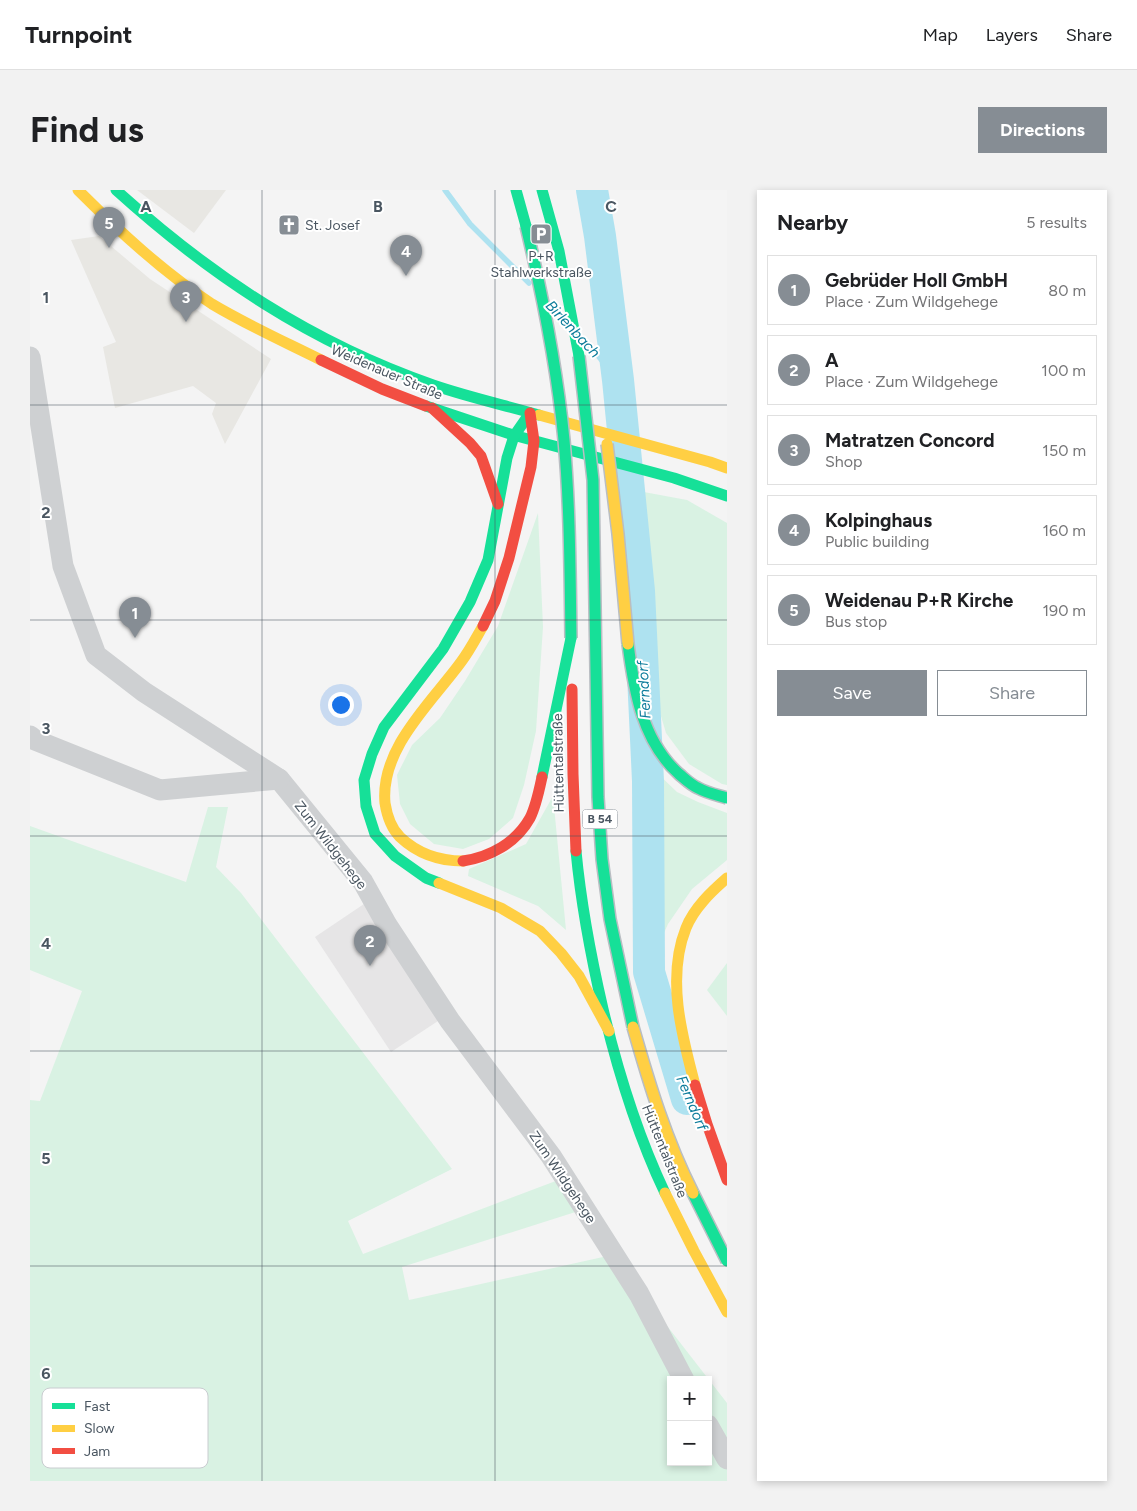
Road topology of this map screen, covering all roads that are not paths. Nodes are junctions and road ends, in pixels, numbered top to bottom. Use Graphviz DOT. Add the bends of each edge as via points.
graph roads {
  1 [pos="78,190"];
  2 [pos="116,190"];
  3 [pos="516,190"];
  4 [pos="542,190"];
  5 [pos="579,356"];
  6 [pos="30,357"];
  7 [pos="593,387"];
  8 [pos="432,408"];
  9 [pos="530,412"];
  10 [pos="603,421"];
  11 [pos="514,436"];
  12 [pos="534,441"];
  13 [pos="727,468"];
  14 [pos="727,496"];
  15 [pos="499,505"];
  16 [pos="571,638"];
  17 [pos="30,736"];
  18 [pos="279,779"];
  19 [pos="727,798"];
  20 [pos="727,878"];
  21 [pos="609,1031"];
  22 [pos="727,1180"];
  23 [pos="727,1261"];
  24 [pos="727,1312"];
  25 [pos="682,1376"];
  26 [pos="712,1432"];
  27 [pos="727,1459"];
  1 -- 8 [label="main road, Weidenauer Straße" via="114,225 207,301 329,364"];
  2 -- 9 [label="main road, Weidenauer Straße" via="193,256 290,320 359,355 433,385"];
  3 -- 16 [label="main road, Hüttentalstraße / B 54, bridge" via="542,292 561,414 567,482"];
  4 -- 5 [label="main road, Hüttentalstraße / B 54"];
  5 -- 7 [label="main road"];
  5 -- 23 [label="main road, Hüttentalstraße / B 54, bridge" via="593,480 598,797 610,919 633,1026 650,1086 690,1187"];
  6 -- 18 [label="street, Zum Wildgehege" via="63,566 96,655 144,692"];
  8 -- 11 [label="main road, Weidenauer Straße"];
  8 -- 15 [label="main road" via="481,456"];
  9 -- 11 [label="main road"];
  9 -- 12 [label="main road"];
  9 -- 13 [label="main road, Weidenauer Straße"];
  10 -- 19 [label="main road, bridge" via="614,494 632,680 640,713 655,744 672,766 692,785"];
  11 -- 12 [label="main road, Weidenauer Straße"];
  11 -- 15 [label="main road"];
  12 -- 14 [label="main road, Weidenauer Straße, bridge" via="654,472"];
  12 -- 16 [label="main road" via="518,529 489,616 463,659 410,729 394,756 386,783 385,804 390,825 404,842 438,860 462,861 487,856 501,848 529,820 538,793"];
  15 -- 21 [label="main road" via="488,560 470,602 443,649 384,727 372,754 364,780 366,806 375,834 395,856 426,878 501,908 540,932 579,976"];
  16 -- 21 [label="main road, Hüttentalstraße / B 54" via="572,796 577,861 586,924"];
  17 -- 18 [label="street" via="160,790"];
  18 -- 25 [label="street, Zum Wildgehege" via="363,882 387,926 450,1020 551,1156 639,1294"];
  20 -- 22 [label="main road" via="695,912 685,929 677,968 680,1020 690,1064"];
  21 -- 24 [label="main road, Hüttentalstraße / B 54" via="643,1145 674,1213"];
  26 -- 27 [label="street"];
}
